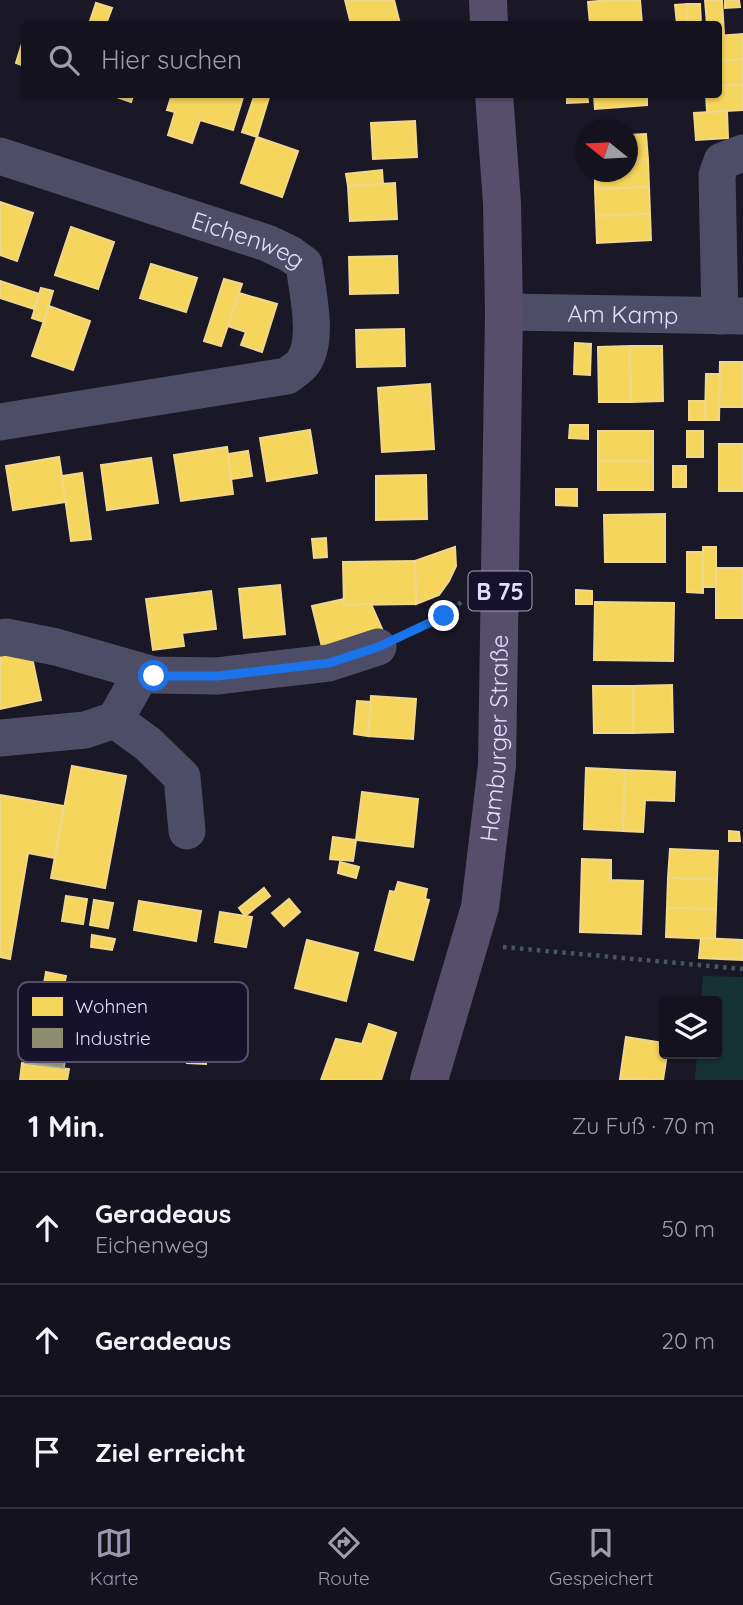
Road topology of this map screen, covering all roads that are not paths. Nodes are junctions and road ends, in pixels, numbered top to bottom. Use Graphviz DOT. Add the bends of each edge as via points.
graph roads {
  1 [pos="488,0"];
  2 [pos="489,21"];
  3 [pos="494,98"];
  4 [pos="743,153"];
  5 [pos="0,156"];
  6 [pos="504,312"];
  7 [pos="732,316"];
  8 [pos="0,422"];
  9 [pos="0,638"];
  10 [pos="378,647"];
  11 [pos="142,672"];
  12 [pos="115,720"];
  13 [pos="0,738"];
  14 [pos="187,831"];
  15 [pos="429,1080"];
  1 -- 2 [label="main road"];
  3 -- 6 [label="main road, Hamburger Straße / B 75"];
  4 -- 7 [label="street" via="722,161 716,175"];
  5 -- 8 [label="street, Eichenweg" via="290,254 304,264 311,340 304,361 287,376"];
  6 -- 7 [label="street, Am Kamp"];
  6 -- 15 [label="main road, Hamburger Straße / B 75" via="497,765 480,907"];
  9 -- 11 [label="street" via="56,647"];
  10 -- 11 [label="street" via="329,663 217,676"];
  11 -- 12 [label="street"];
  12 -- 13 [label="street" via="85,730"];
  12 -- 14 [label="street" via="148,744 181,778"];
}
